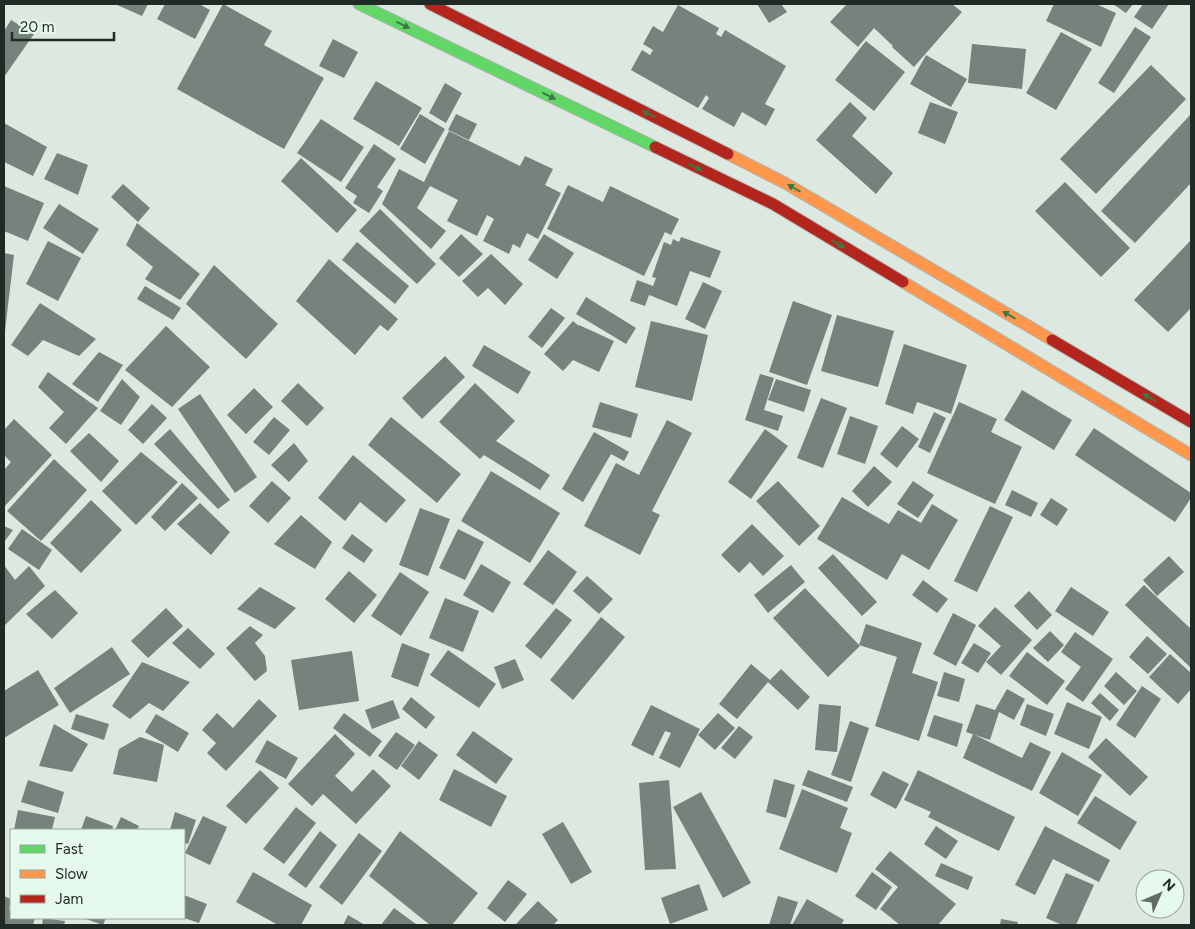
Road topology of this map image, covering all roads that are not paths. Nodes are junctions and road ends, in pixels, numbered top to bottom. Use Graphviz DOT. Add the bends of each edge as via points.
graph roads {
  1 [pos="359,4"];
  2 [pos="430,4"];
  3 [pos="1191,422"];
  4 [pos="1191,455"];
  1 -- 4 [label="street, one-way" via="773,204"];
  3 -- 2 [label="street, one-way" via="785,183"];
}
